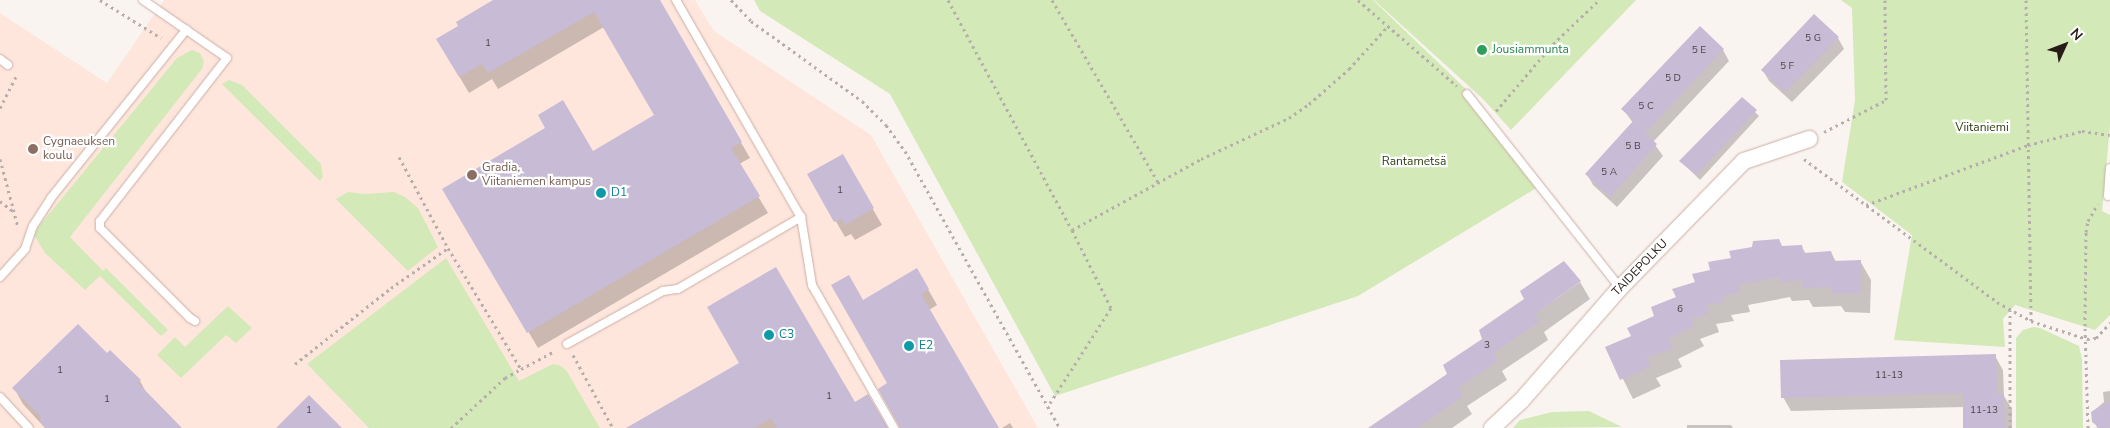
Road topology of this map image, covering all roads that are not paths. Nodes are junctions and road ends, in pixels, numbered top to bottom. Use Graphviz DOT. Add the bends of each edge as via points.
graph roads {
  1 [pos="143,0"];
  2 [pos="676,0"];
  3 [pos="186,30"];
  4 [pos="0,59"];
  5 [pos="8,64"];
  6 [pos="1467,94"];
  7 [pos="1809,140"];
  8 [pos="2110,168"];
  9 [pos="2108,196"];
  10 [pos="801,217"];
  11 [pos="0,277"];
  12 [pos="1620,288"];
  13 [pos="195,321"];
  14 [pos="567,344"];
  15 [pos="0,397"];
  16 [pos="29,428"];
  17 [pos="894,428"];
  18 [pos="1492,428"];
  1 -- 3 [label="lane"];
  2 -- 10 [label="lane"];
  3 -- 11 [label="lane" via="51,198 33,226 25,249"];
  3 -- 13 [label="lane" via="227,58 100,221 100,228"];
  4 -- 5 [label="lane"];
  6 -- 12 [label="lane"];
  7 -- 12 [label="street, TAIDEPOLKU" via="1744,161"];
  8 -- 9 [label="lane"];
  10 -- 14 [label="lane" via="678,289 663,291"];
  10 -- 17 [label="lane" via="812,285"];
  12 -- 18 [label="street, TAIDEPOLKU" via="1521,401"];
  15 -- 16 [label="lane"];
}
